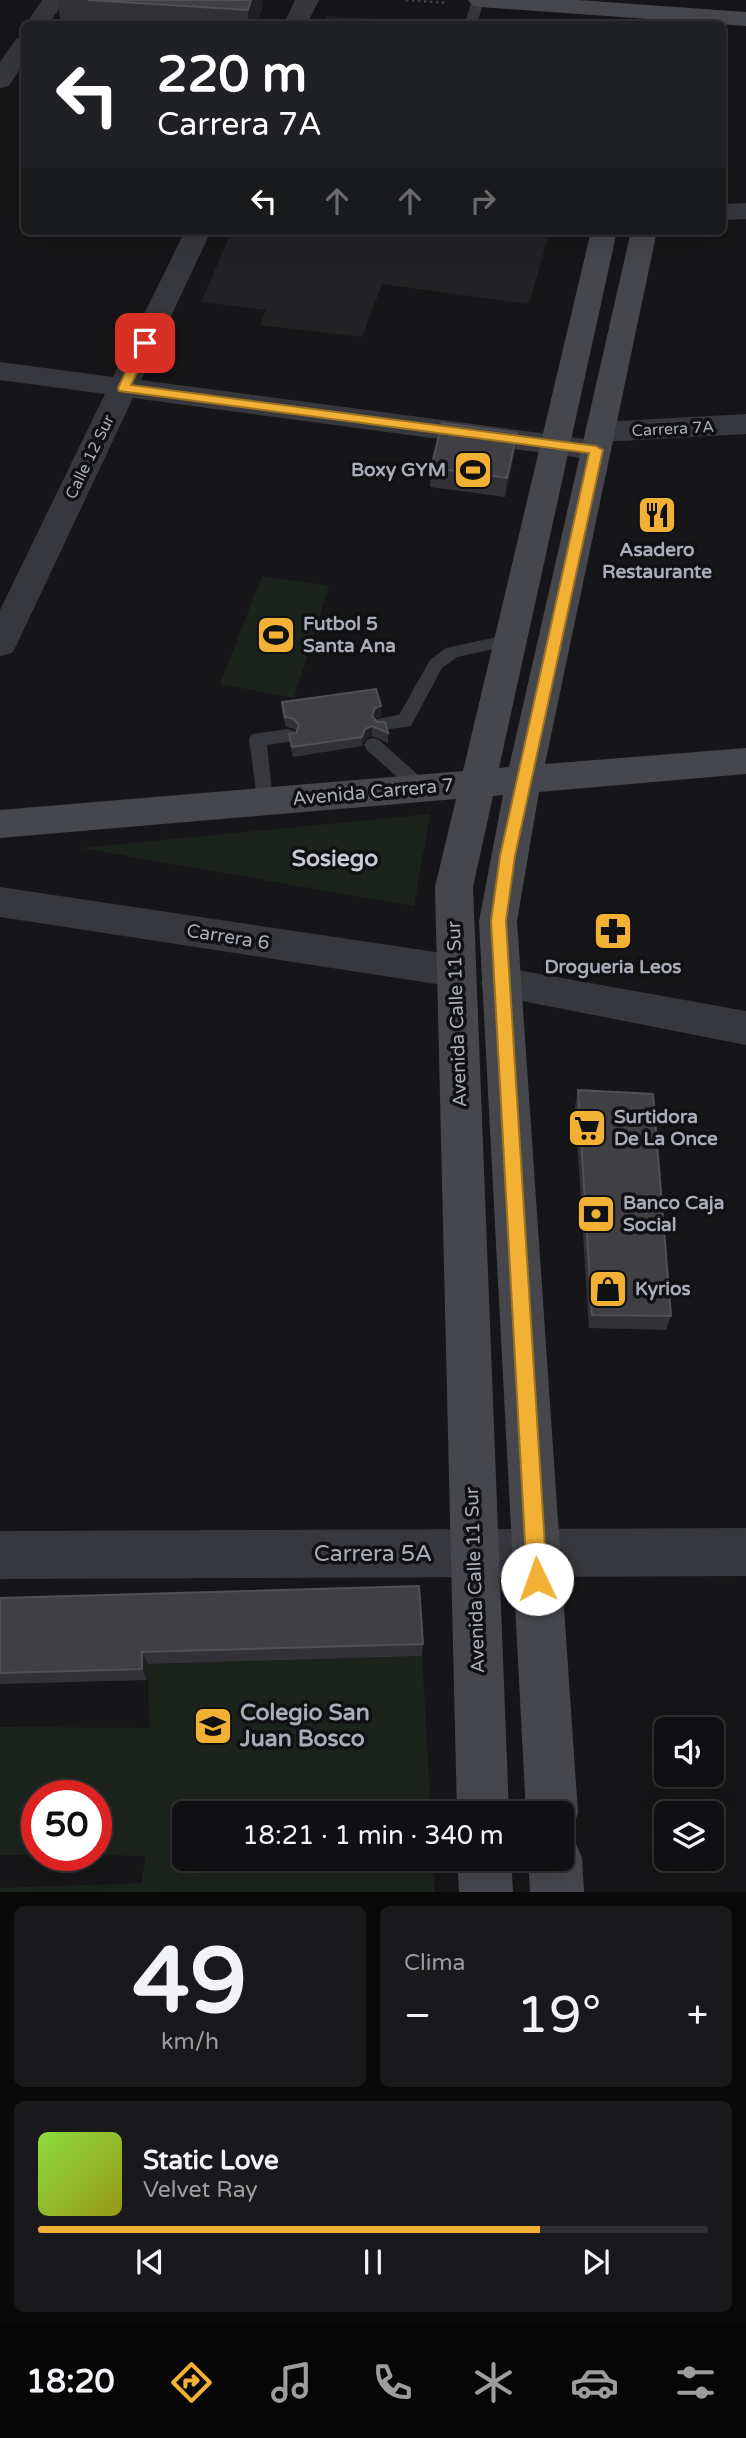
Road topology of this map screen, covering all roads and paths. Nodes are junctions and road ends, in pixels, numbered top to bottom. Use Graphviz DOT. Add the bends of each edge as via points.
graph roads {
  1 [pos="54,0"];
  2 [pos="307,0"];
  3 [pos="479,0"];
  4 [pos="652,13"];
  5 [pos="690,13"];
  6 [pos="746,19"];
  7 [pos="39,21"];
  8 [pos="297,21"];
  9 [pos="472,21"];
  10 [pos="21,49"];
  11 [pos="0,81"];
  12 [pos="746,211"];
  13 [pos="726,212"];
  14 [pos="196,235"];
  15 [pos="603,235"];
  16 [pos="643,235"];
  17 [pos="0,371"];
  18 [pos="124,388"];
  19 [pos="746,424"];
  20 [pos="598,441"];
  21 [pos="555,446"];
  22 [pos="511,640"];
  23 [pos="0,644"];
  24 [pos="383,724"];
  25 [pos="288,736"];
  26 [pos="373,745"];
  27 [pos="746,761"];
  28 [pos="524,780"];
  29 [pos="477,784"];
  30 [pos="421,789"];
  31 [pos="264,802"];
  32 [pos="0,824"];
  33 [pos="0,902"];
  34 [pos="456,971"];
  35 [pos="501,984"];
  36 [pos="746,1028"];
  37 [pos="475,1552"];
  38 [pos="746,1552"];
  39 [pos="536,1553"];
  40 [pos="0,1555"];
  41 [pos="483,1801"];
  42 [pos="551,1801"];
  43 [pos="485,1871"];
  44 [pos="556,1871"];
  45 [pos="486,1892"];
  46 [pos="557,1892"];
  1 -- 7 [label="street"];
  2 -- 8 [label="street"];
  3 -- 4 [label="main road"];
  3 -- 9 [label="lane"];
  4 -- 5 [label="main road"];
  5 -- 6 [label="main road"];
  10 -- 11 [label="street"];
  12 -- 13 [label="street"];
  14 -- 18 [label="street, Calle 12 Sur"];
  15 -- 21 [label="main road, Avenida Calle 11 Sur"];
  16 -- 20 [label="main road"];
  17 -- 18 [label="street, Carrera 7A"];
  18 -- 21 [label="street, Carrera 7A"];
  18 -- 23 [label="street, Calle 12 Sur"];
  19 -- 20 [label="street, Carrera 7A"];
  20 -- 21 [label="street, Carrera 7A"];
  20 -- 28 [label="main road"];
  21 -- 22 [label="main road, Avenida Calle 11 Sur"];
  22 -- 24 [label="lane" via="452,652 436,664 405,721"];
  22 -- 29 [label="main road, Avenida Calle 11 Sur"];
  25 -- 31 [label="lane" via="258,739"];
  26 -- 30 [label="lane"];
  27 -- 28 [label="main road, Avenida Carrera 7"];
  28 -- 29 [label="main road, Avenida Carrera 7"];
  28 -- 35 [label="main road" via="500,897"];
  29 -- 30 [label="main road, Avenida Carrera 7"];
  29 -- 34 [label="main road, Avenida Calle 11 Sur" via="454,887"];
  30 -- 31 [label="main road, Avenida Carrera 7"];
  31 -- 32 [label="main road, Avenida Carrera 7"];
  33 -- 34 [label="street, Carrera 6"];
  34 -- 37 [label="main road, Avenida Calle 11 Sur"];
  35 -- 36 [label="street"];
  35 -- 39 [label="main road"];
  37 -- 39 [label="street, Carrera 5A"];
  37 -- 40 [label="street, Carrera 5A"];
  37 -- 41 [label="main road, Avenida Calle 11 Sur"];
  38 -- 39 [label="street, Carrera 5A"];
  39 -- 42 [label="main road"];
  43 -- 45 [label="main road"];
  44 -- 46 [label="main road"];
}
